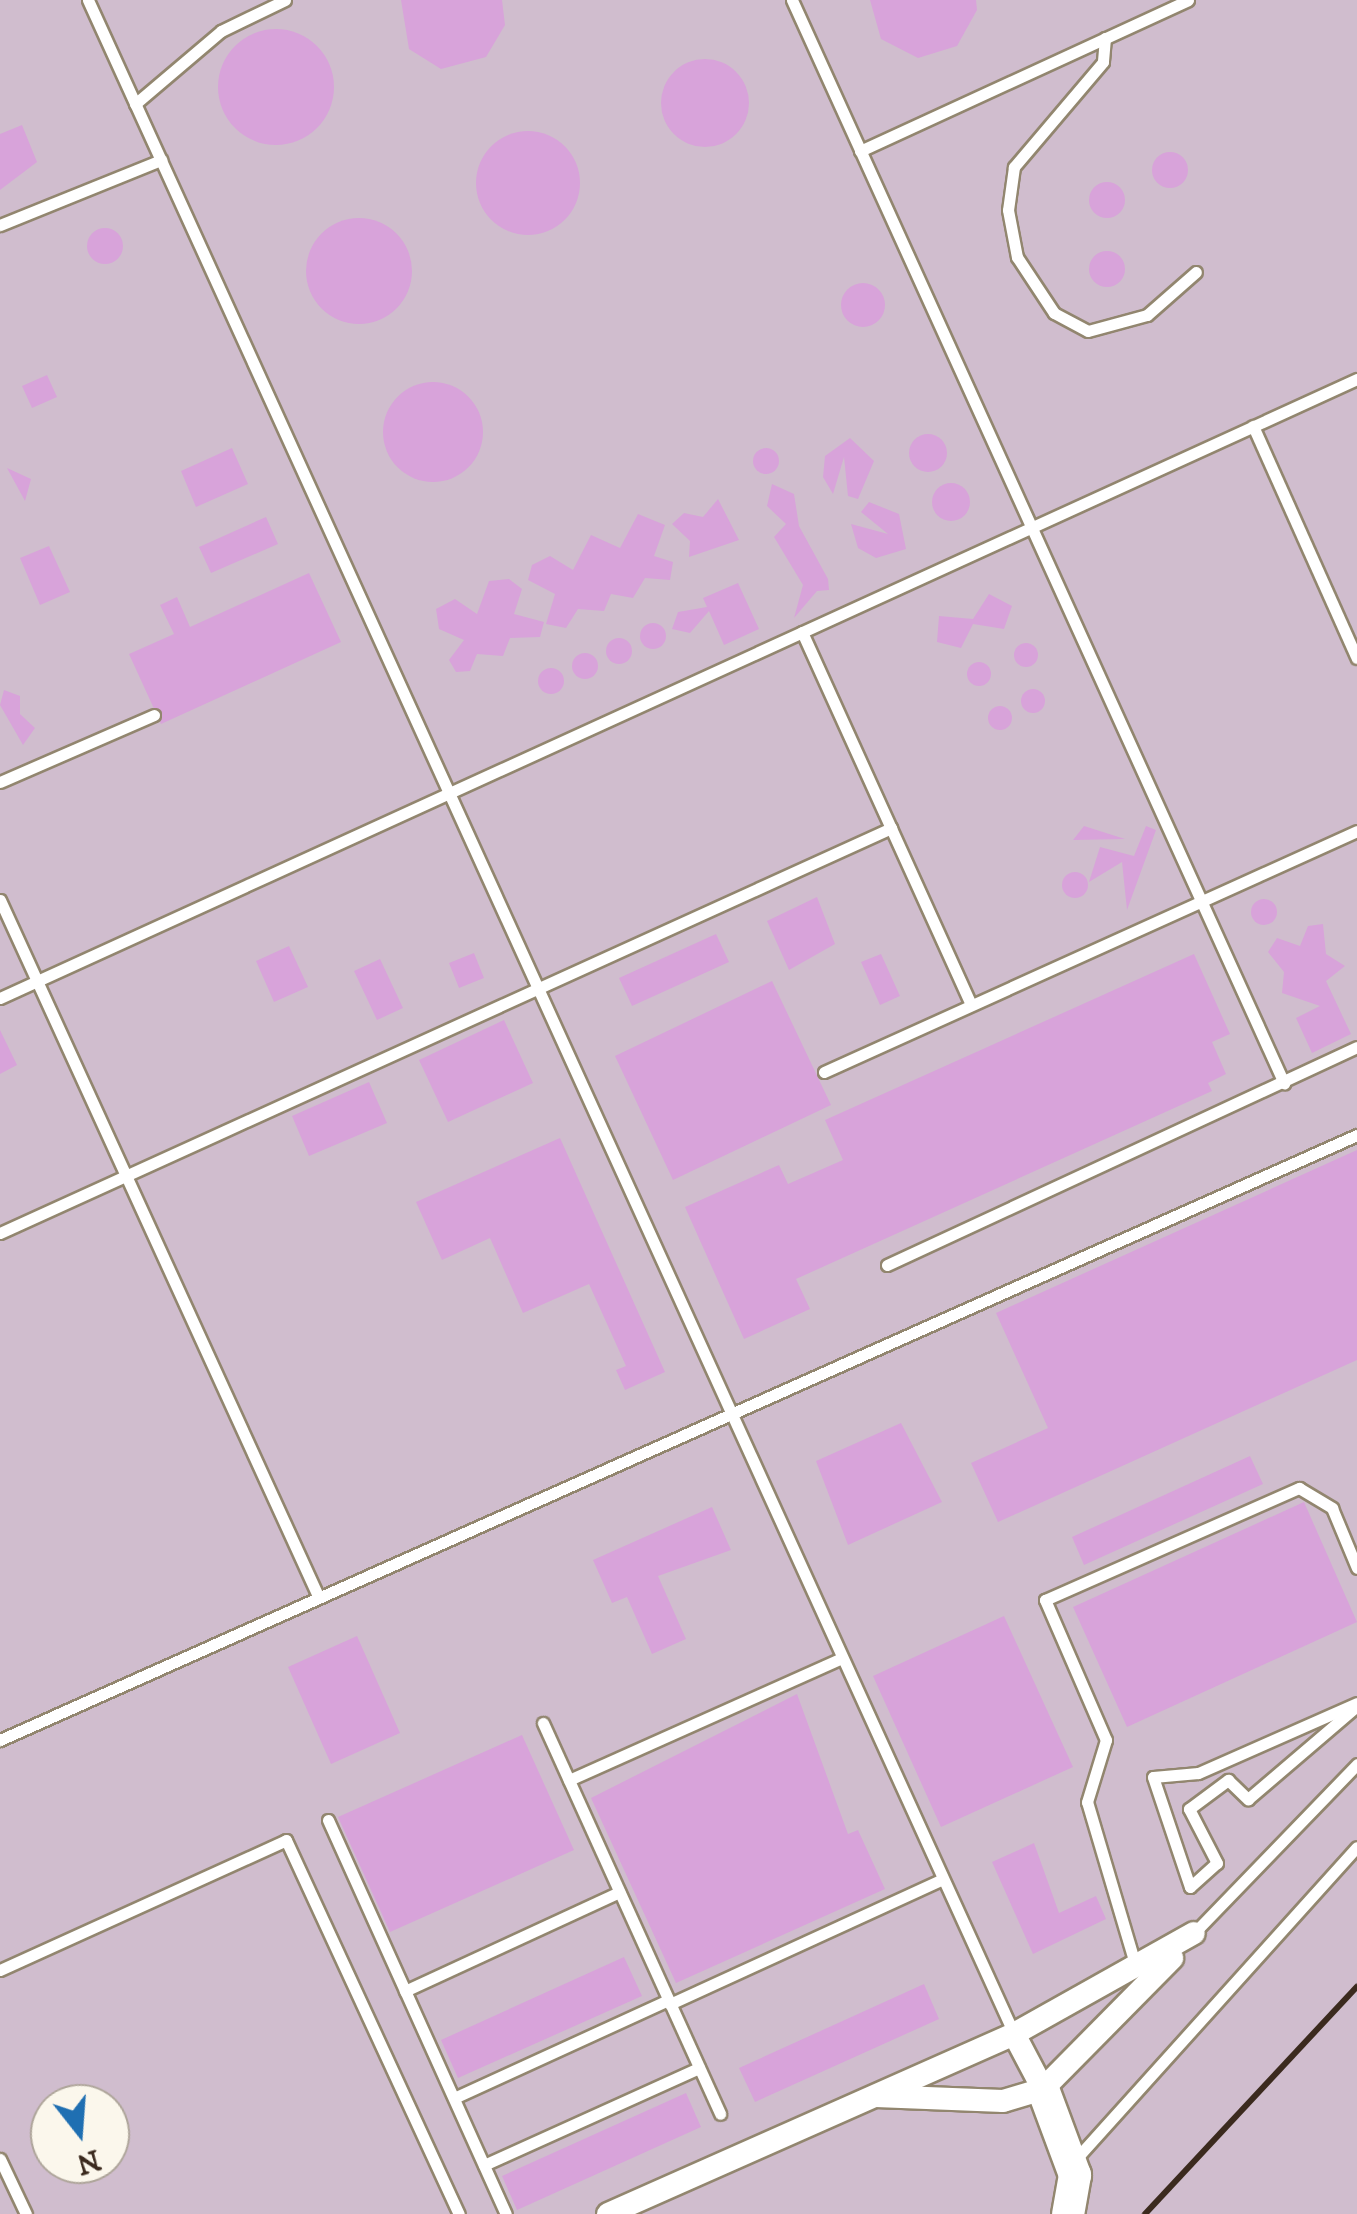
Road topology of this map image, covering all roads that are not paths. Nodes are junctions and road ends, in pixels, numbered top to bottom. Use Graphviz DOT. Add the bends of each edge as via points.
graph roads {
  1 [pos="88,0"];
  2 [pos="285,0"];
  3 [pos="792,0"];
  4 [pos="1188,0"];
  5 [pos="1105,38"];
  6 [pos="135,104"];
  7 [pos="860,151"];
  8 [pos="161,160"];
  9 [pos="0,225"];
  10 [pos="1196,272"];
  11 [pos="1357,379"];
  12 [pos="1253,426"];
  13 [pos="1032,527"];
  14 [pos="802,632"];
  15 [pos="1357,658"];
  16 [pos="154,715"];
  17 [pos="0,782"];
  18 [pos="450,793"];
  19 [pos="891,828"];
  20 [pos="1357,831"];
  21 [pos="0,900"];
  22 [pos="1202,902"];
  23 [pos="38,981"];
  24 [pos="539,988"];
  25 [pos="0,998"];
  26 [pos="971,1004"];
  27 [pos="1357,1048"];
  28 [pos="824,1072"];
  29 [pos="1284,1083"];
  30 [pos="1357,1135"];
  31 [pos="126,1176"];
  32 [pos="0,1233"];
  33 [pos="887,1265"];
  34 [pos="732,1414"];
  35 [pos="1357,1568"];
  36 [pos="319,1598"];
  37 [pos="842,1658"];
  38 [pos="1357,1704"];
  39 [pos="543,1723"];
  40 [pos="0,1740"];
  41 [pos="1357,1764"];
  42 [pos="569,1780"];
  43 [pos="328,1820"];
  44 [pos="1357,1848"];
  45 [pos="944,1879"];
  46 [pos="619,1892"];
  47 [pos="1194,1933"];
  48 [pos="0,1970"];
  49 [pos="1137,1970"];
  50 [pos="405,1991"];
  51 [pos="1094,1995"];
  52 [pos="1136,1998"];
  53 [pos="669,2002"];
  54 [pos="1112,2025"];
  55 [pos="1014,2034"];
  56 [pos="699,2068"];
  57 [pos="1043,2089"];
  58 [pos="869,2096"];
  59 [pos="454,2098"];
  60 [pos="720,2114"];
  61 [pos="0,2159"];
  62 [pos="484,2165"];
  63 [pos="1071,2165"];
  64 [pos="26,2214"];
  65 [pos="458,2214"];
  66 [pos="506,2214"];
  67 [pos="608,2214"];
  68 [pos="1068,2214"];
  1 -- 6 [label="lane"];
  2 -- 6 [label="lane" via="220,31"];
  3 -- 7 [label="lane"];
  4 -- 5 [label="lane"];
  5 -- 7 [label="lane"];
  5 -- 10 [label="lane" via="1103,62 1014,167 1008,210 1017,257 1054,313 1088,331 1148,315"];
  6 -- 8 [label="lane"];
  7 -- 13 [label="lane"];
  8 -- 9 [label="lane"];
  8 -- 18 [label="lane"];
  11 -- 12 [label="lane"];
  12 -- 13 [label="lane"];
  12 -- 15 [label="lane"];
  13 -- 14 [label="lane"];
  13 -- 22 [label="lane"];
  14 -- 18 [label="lane"];
  14 -- 19 [label="lane"];
  16 -- 17 [label="lane"];
  18 -- 23 [label="lane"];
  18 -- 24 [label="lane"];
  19 -- 24 [label="lane"];
  19 -- 26 [label="lane"];
  20 -- 22 [label="lane"];
  21 -- 23 [label="lane"];
  22 -- 26 [label="lane"];
  22 -- 29 [label="lane"];
  23 -- 25 [label="lane"];
  23 -- 31 [label="lane"];
  24 -- 31 [label="lane"];
  24 -- 34 [label="lane"];
  26 -- 28 [label="lane"];
  27 -- 29 [label="lane"];
  29 -- 33 [label="lane"];
  30 -- 34 [label="lane"];
  31 -- 32 [label="lane"];
  31 -- 36 [label="lane"];
  34 -- 36 [label="lane"];
  34 -- 37 [label="lane"];
  35 -- 49 [label="lane" via="1332,1508 1299,1488 1045,1600 1106,1740 1086,1802"];
  36 -- 40 [label="lane"];
  37 -- 42 [label="lane"];
  37 -- 45 [label="lane"];
  38 -- 38 [label="lane" via="1248,1799 1228,1780 1189,1809 1217,1863 1190,1887 1153,1777 1198,1774"];
  39 -- 42 [label="lane"];
  41 -- 47 [label="lane"];
  42 -- 46 [label="lane"];
  43 -- 50 [label="lane"];
  44 -- 63 [label="lane"];
  45 -- 53 [label="lane"];
  45 -- 55 [label="lane"];
  46 -- 50 [label="lane"];
  46 -- 53 [label="lane"];
  47 -- 49 [label="street"];
  47 -- 52 [label="street"];
  48 -- 65 [label="lane" via="286,1840"];
  49 -- 51 [label="street"];
  49 -- 52 [label="street"];
  50 -- 59 [label="lane"];
  51 -- 54 [label="street"];
  51 -- 55 [label="street"];
  52 -- 54 [label="street"];
  53 -- 56 [label="lane"];
  53 -- 59 [label="lane"];
  54 -- 57 [label="street"];
  55 -- 57 [label="street"];
  55 -- 58 [label="street"];
  56 -- 60 [label="lane"];
  56 -- 62 [label="lane"];
  57 -- 58 [label="street" via="1004,2101"];
  57 -- 63 [label="main road"];
  58 -- 67 [label="street"];
  59 -- 62 [label="lane"];
  61 -- 64 [label="lane"];
  62 -- 66 [label="lane"];
  63 -- 68 [label="main road"];
}
